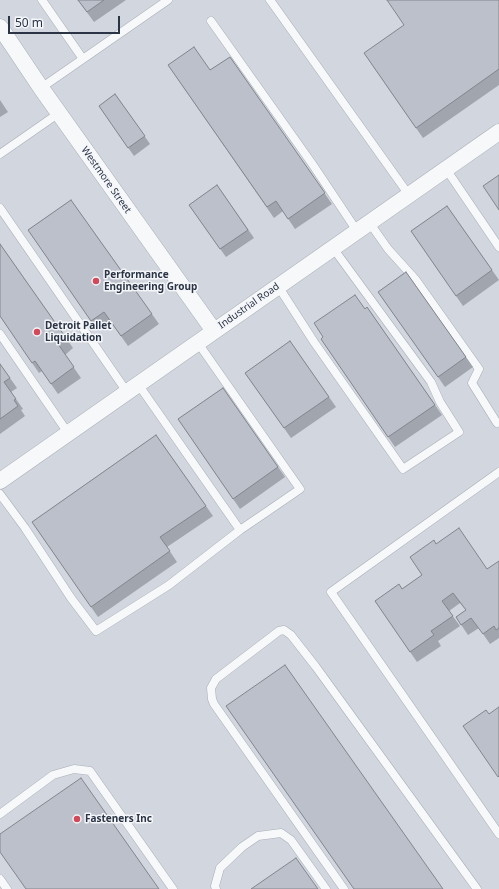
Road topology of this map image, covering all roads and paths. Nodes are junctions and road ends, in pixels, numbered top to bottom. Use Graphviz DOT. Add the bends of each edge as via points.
graph roads {
  1 [pos="42,0"];
  2 [pos="168,0"];
  3 [pos="270,0"];
  4 [pos="211,21"];
  5 [pos="0,27"];
  6 [pos="5,44"];
  7 [pos="83,59"];
  8 [pos="41,88"];
  9 [pos="59,113"];
  10 [pos="499,132"];
  11 [pos="0,154"];
  12 [pos="446,169"];
  13 [pos="409,195"];
  14 [pos="0,208"];
  15 [pos="363,226"];
  16 [pos="499,247"];
  17 [pos="333,248"];
  18 [pos="278,286"];
  19 [pos="214,331"];
  20 [pos="0,334"];
  21 [pos="198,343"];
  22 [pos="132,388"];
  23 [pos="497,423"];
  24 [pos="68,433"];
  25 [pos="499,472"];
  26 [pos="0,481"];
  27 [pos="0,494"];
  28 [pos="240,530"];
  29 [pos="0,814"];
  30 [pos="499,834"];
  31 [pos="0,879"];
  32 [pos="7,889"];
  33 [pos="173,889"];
  34 [pos="216,889"];
  35 [pos="326,889"];
  36 [pos="344,889"];
  37 [pos="478,889"];
  1 -- 7 [label="lane"];
  2 -- 7 [label="lane"];
  3 -- 13 [label="lane"];
  4 -- 15 [label="lane" via="313,165"];
  5 -- 6 [label="street, Westmore Street"];
  6 -- 8 [label="street, Westmore Street"];
  7 -- 8 [label="lane"];
  8 -- 9 [label="street, Westmore Street"];
  9 -- 11 [label="lane"];
  9 -- 19 [label="street, Westmore Street"];
  10 -- 12 [label="street, Industrial Road"];
  12 -- 13 [label="street, Industrial Road"];
  12 -- 16 [label="lane"];
  13 -- 15 [label="street, Industrial Road"];
  14 -- 22 [label="lane"];
  15 -- 17 [label="street, Industrial Road"];
  15 -- 23 [label="lane" via="416,280 479,369 472,383"];
  17 -- 18 [label="street, Industrial Road"];
  17 -- 18 [label="lane" via="431,382 459,432 403,469"];
  18 -- 19 [label="street, Industrial Road"];
  19 -- 21 [label="street, Industrial Road"];
  20 -- 24 [label="lane"];
  21 -- 22 [label="street, Industrial Road"];
  21 -- 28 [label="lane" via="300,489"];
  22 -- 24 [label="street, Industrial Road"];
  22 -- 28 [label="lane"];
  24 -- 26 [label="street, Industrial Road"];
  25 -- 30 [label="lane" via="331,592"];
  27 -- 28 [label="lane" via="96,631 169,585"];
  29 -- 33 [label="lane" via="53,775 74,769 90,770"];
  31 -- 32 [label="lane"];
  34 -- 35 [label="lane" via="220,868 242,847 258,836 281,833 291,840"];
  36 -- 37 [label="lane" via="212,699 211,688 216,679 279,631 284,630 291,635 312,662"];
}
